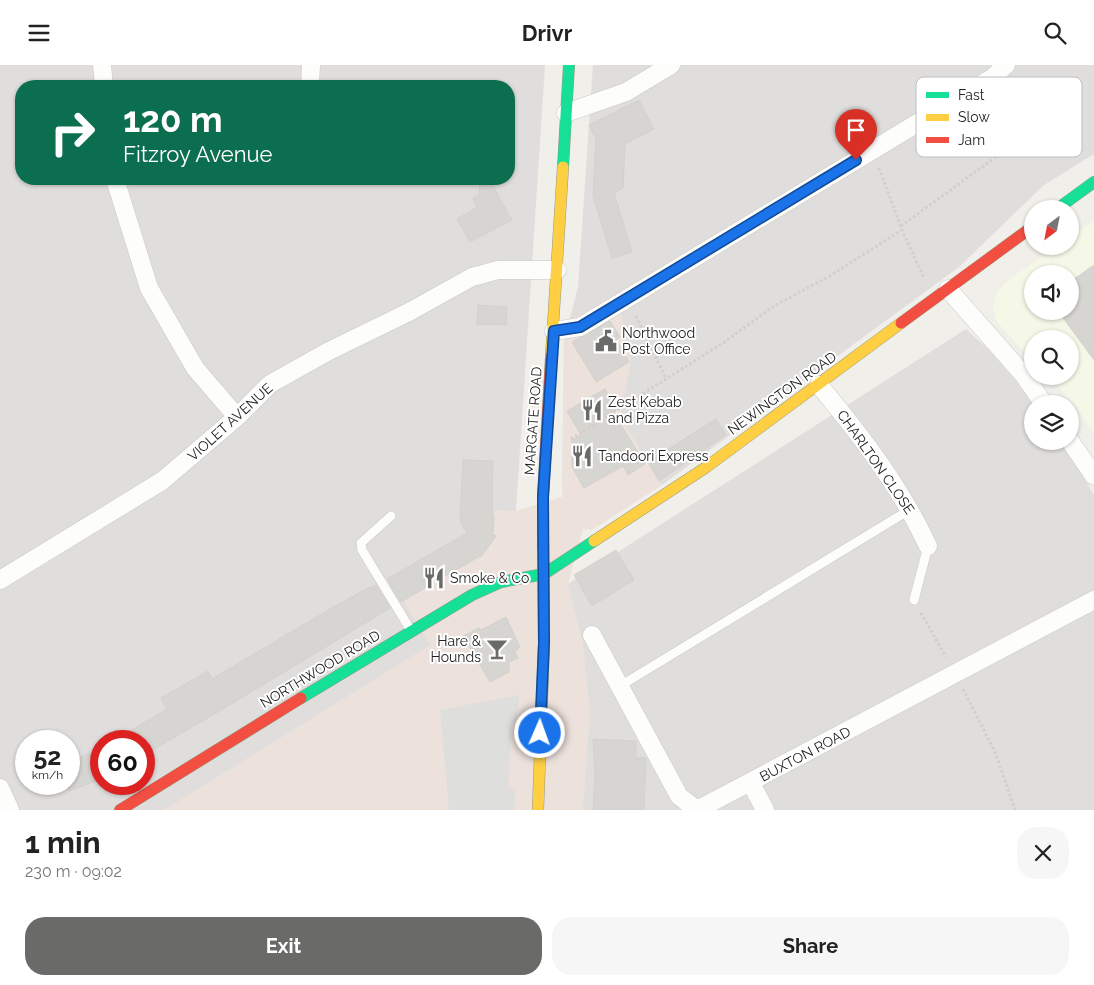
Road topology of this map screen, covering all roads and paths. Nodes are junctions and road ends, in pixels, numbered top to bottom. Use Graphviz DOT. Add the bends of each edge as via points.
graph roads {
  1 [pos="102,65"];
  2 [pos="311,65"];
  3 [pos="569,65"];
  4 [pos="671,65"];
  5 [pos="1006,65"];
  6 [pos="993,77"];
  7 [pos="103,80"];
  8 [pos="310,80"];
  9 [pos="566,113"];
  10 [pos="916,124"];
  11 [pos="872,150"];
  12 [pos="997,157"];
  13 [pos="1094,182"];
  14 [pos="117,185"];
  15 [pos="1069,200"];
  16 [pos="902,228"];
  17 [pos="1024,233"];
  18 [pos="557,270"];
  19 [pos="948,289"];
  20 [pos="628,298"];
  21 [pos="934,299"];
  22 [pos="554,331"];
  23 [pos="666,379"];
  24 [pos="819,385"];
  25 [pos="1038,395"];
  26 [pos="237,417"];
  27 [pos="1076,450"];
  28 [pos="546,455"];
  29 [pos="1094,475"];
  30 [pos="911,509"];
  31 [pos="391,516"];
  32 [pos="928,546"];
  33 [pos="544,574"];
  34 [pos="0,579"];
  35 [pos="914,600"];
  36 [pos="1094,600"];
  37 [pos="412,632"];
  38 [pos="592,635"];
  39 [pos="955,674"];
  40 [pos="620,686"];
  41 [pos="750,783"];
  42 [pos="0,788"];
  43 [pos="10,810"];
  44 [pos="120,810"];
  45 [pos="538,810"];
  46 [pos="765,810"];
  47 [pos="1016,810"];
  1 -- 7 [label="street"];
  2 -- 8 [label="street"];
  3 -- 9 [label="main road, MARGATE ROAD"];
  4 -- 9 [label="street" via="626,92"];
  5 -- 6 [label="street"];
  9 -- 18 [label="main road, MARGATE ROAD"];
  10 -- 11 [label="street"];
  11 -- 16 [label="path"];
  11 -- 20 [label="street"];
  12 -- 16 [label="path"];
  13 -- 15 [label="main road"];
  14 -- 26 [label="street" via="149,288 194,368"];
  16 -- 21 [label="path"];
  16 -- 23 [label="path"];
  17 -- 19 [label="main road, NEWINGTON ROAD"];
  18 -- 22 [label="main road, MARGATE ROAD"];
  18 -- 26 [label="street, VIOLET AVENUE" via="498,270 472,277 270,384"];
  19 -- 21 [label="main road, NEWINGTON ROAD"];
  19 -- 25 [label="street"];
  20 -- 22 [label="street" via="580,327"];
  20 -- 23 [label="path"];
  21 -- 24 [label="main road, NEWINGTON ROAD"];
  22 -- 28 [label="main road, MARGATE ROAD"];
  23 -- 28 [label="path"];
  24 -- 30 [label="street, CHARLTON CLOSE" via="865,441"];
  24 -- 33 [label="main road, NEWINGTON ROAD" via="705,468"];
  26 -- 34 [label="street, VIOLET AVENUE" via="162,481"];
  27 -- 29 [label="street"];
  28 -- 33 [label="main road, MARGATE ROAD"];
  30 -- 32 [label="street, CHARLTON CLOSE"];
  30 -- 40 [label="lane"];
  31 -- 37 [label="lane" via="361,543 362,550"];
  32 -- 35 [label="lane, CHARLTON CLOSE"];
  33 -- 37 [label="main road, NORTHWOOD ROAD" via="501,583 472,595"];
  33 -- 45 [label="main road, MARGATE ROAD"];
  35 -- 39 [label="path"];
  36 -- 39 [label="street, BUXTON ROAD"];
  37 -- 44 [label="main road, NORTHWOOD ROAD"];
  38 -- 40 [label="street, BUXTON ROAD"];
  39 -- 41 [label="street, BUXTON ROAD"];
  39 -- 47 [label="path" via="996,754"];
  40 -- 41 [label="street, BUXTON ROAD" via="679,796 697,810"];
  41 -- 46 [label="street"];
  42 -- 43 [label="street"];
}
